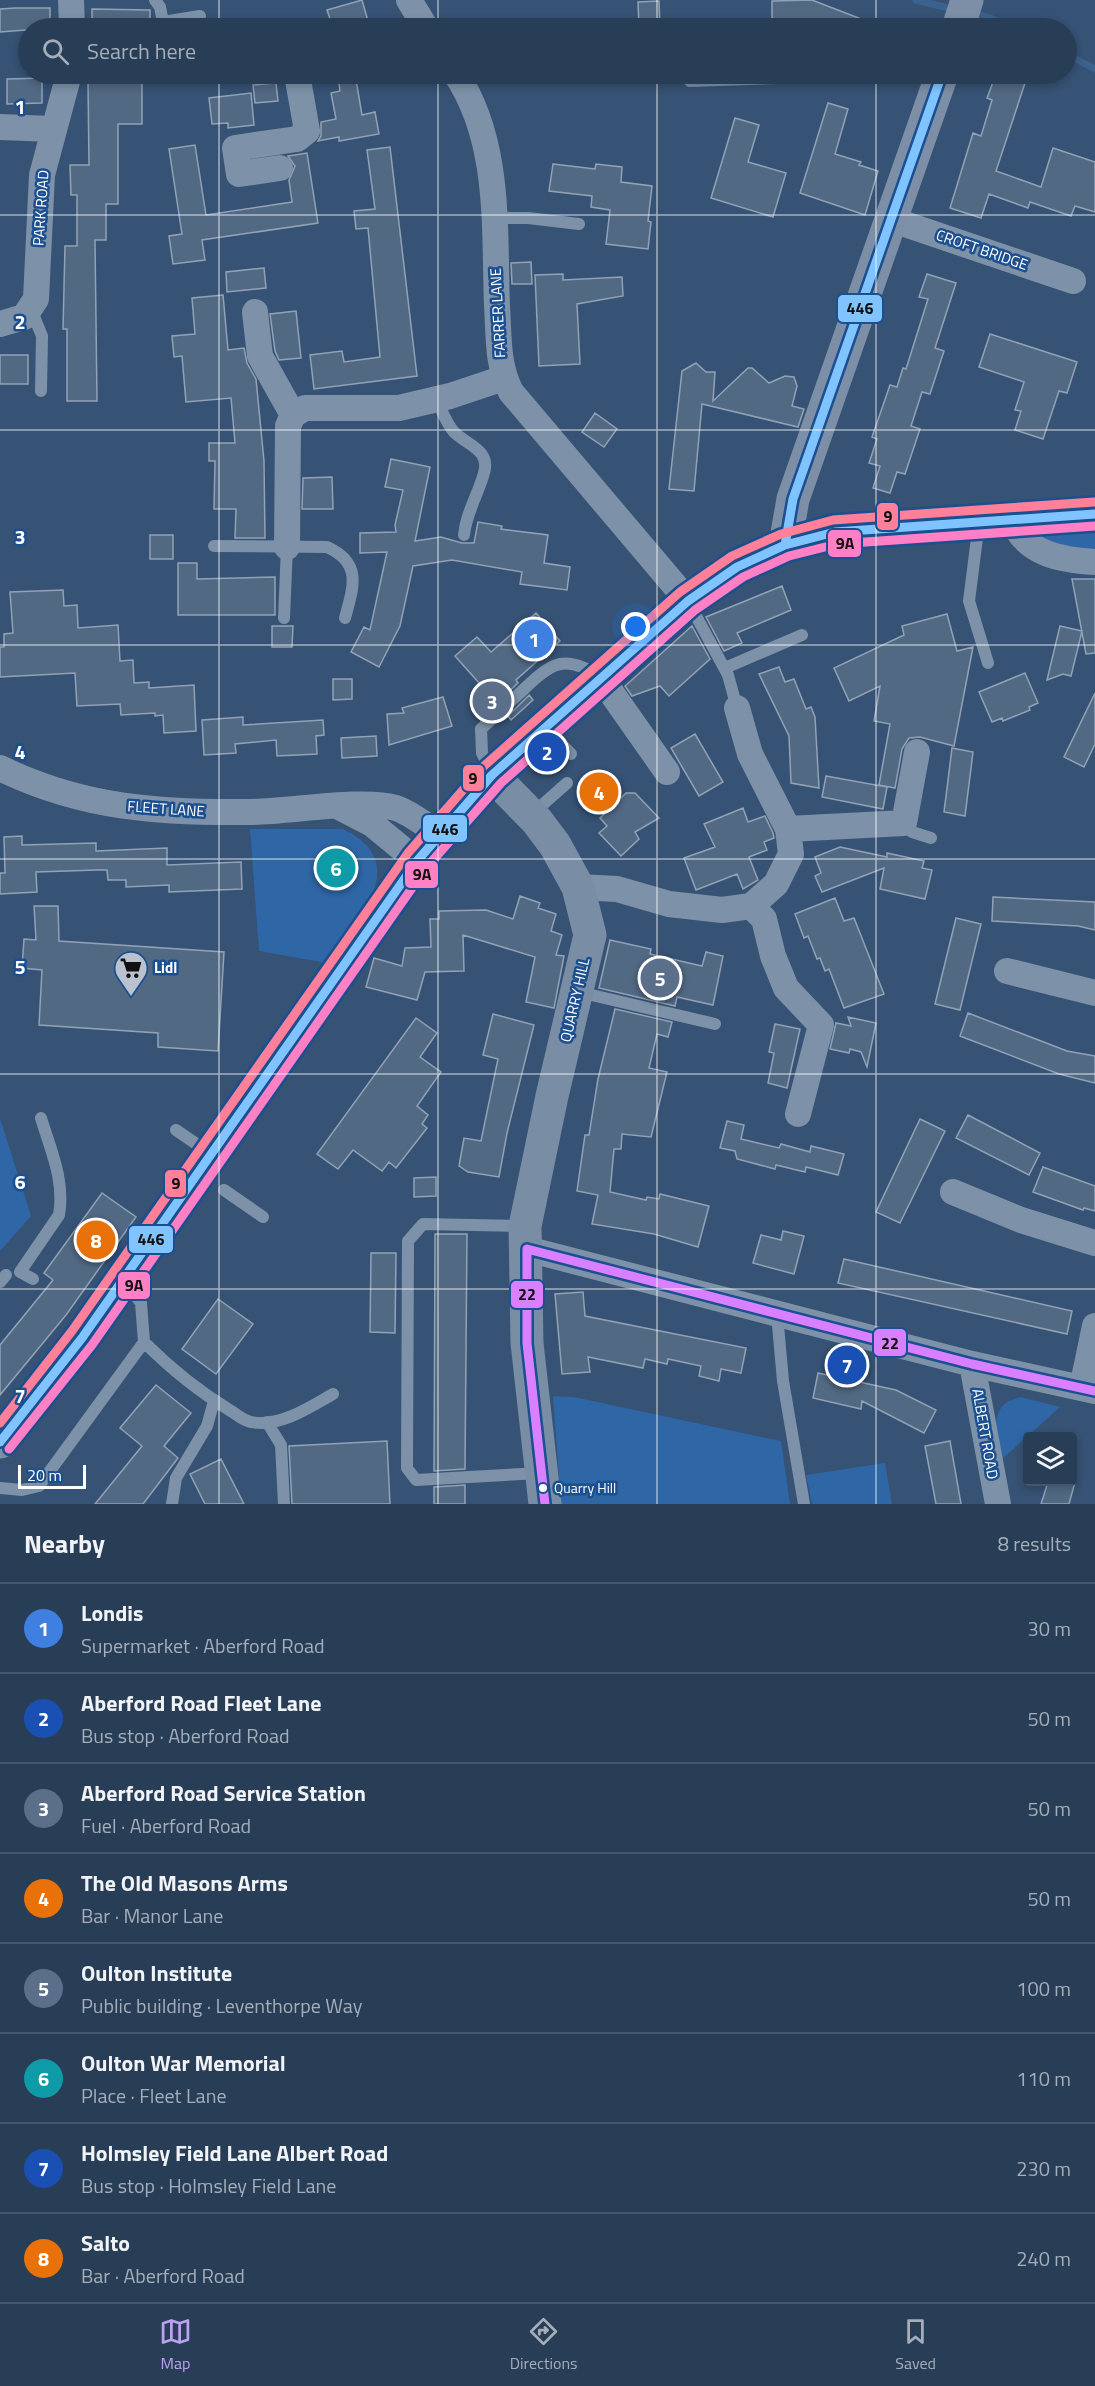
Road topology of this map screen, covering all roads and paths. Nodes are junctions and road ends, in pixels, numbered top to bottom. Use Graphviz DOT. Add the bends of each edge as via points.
graph roads {
  1 [pos="71,0"];
  2 [pos="155,0"];
  3 [pos="409,0"];
  4 [pos="967,0"];
  5 [pos="200,16"];
  6 [pos="72,18"];
  7 [pos="163,18"];
  8 [pos="188,18"];
  9 [pos="420,18"];
  10 [pos="961,18"];
  11 [pos="66,84"];
  12 [pos="299,84"];
  13 [pos="461,84"];
  14 [pos="938,84"];
  15 [pos="0,127"];
  16 [pos="52,129"];
  17 [pos="280,168"];
  18 [pos="494,218"];
  19 [pos="890,219"];
  20 [pos="579,224"];
  21 [pos="1073,281"];
  22 [pos="31,309"];
  23 [pos="255,312"];
  24 [pos="0,324"];
  25 [pos="504,378"];
  26 [pos="41,391"];
  27 [pos="436,399"];
  28 [pos="294,415"];
  29 [pos="1095,514"];
  30 [pos="1012,519"];
  31 [pos="979,521"];
  32 [pos="464,535"];
  33 [pos="785,545"];
  34 [pos="214,546"];
  35 [pos="287,546"];
  36 [pos="1095,562"];
  37 [pos="688,601"];
  38 [pos="284,618"];
  39 [pos="345,618"];
  40 [pos="802,636"];
  41 [pos="988,663"];
  42 [pos="724,668"];
  43 [pos="601,678"];
  44 [pos="737,708"];
  45 [pos="545,728"];
  46 [pos="917,752"];
  47 [pos="572,754"];
  48 [pos="0,768"];
  49 [pos="667,772"];
  50 [pos="492,775"];
  51 [pos="567,783"];
  52 [pos="339,807"];
  53 [pos="531,815"];
  54 [pos="904,823"];
  55 [pos="788,829"];
  56 [pos="439,834"];
  57 [pos="931,838"];
  58 [pos="417,861"];
  59 [pos="578,887"];
  60 [pos="751,906"];
  61 [pos="1007,970"];
  62 [pos="578,992"];
  63 [pos="1095,993"];
  64 [pos="715,1024"];
  65 [pos="798,1114"];
  66 [pos="41,1118"];
  67 [pos="176,1130"];
  68 [pos="212,1155"];
  69 [pos="224,1190"];
  70 [pos="952,1192"];
  71 [pos="263,1217"];
  72 [pos="526,1238"];
  73 [pos="1095,1243"];
  74 [pos="33,1279"];
  75 [pos="124,1279"];
  76 [pos="777,1314"];
  77 [pos="1095,1326"];
  78 [pos="144,1342"];
  79 [pos="972,1364"];
  80 [pos="1088,1389"];
  81 [pos="333,1394"];
  82 [pos="214,1401"];
  83 [pos="267,1422"];
  84 [pos="0,1442"];
  85 [pos="0,1488"];
  86 [pos="543,1488"];
  87 [pos="171,1504"];
  88 [pos="284,1504"];
  89 [pos="804,1504"];
  90 [pos="998,1504"];
  1 -- 6 [label="street"];
  2 -- 7 [label="lane"];
  3 -- 9 [label="street"];
  4 -- 10 [label="main road"];
  5 -- 8 [label="lane"];
  11 -- 16 [label="street, PARK ROAD"];
  12 -- 17 [label="street" via="307,131 297,139 235,148 239,174"];
  13 -- 18 [label="street, FARRER LANE" via="484,138 492,177"];
  14 -- 19 [label="main road"];
  15 -- 16 [label="street"];
  16 -- 22 [label="street, PARK ROAD" via="42,175 38,289"];
  18 -- 20 [label="lane"];
  18 -- 25 [label="street, FARRER LANE" via="499,350"];
  19 -- 21 [label="street, CROFT BRIDGE"];
  19 -- 33 [label="main road" via="794,499"];
  22 -- 24 [label="street" via="14,322"];
  22 -- 26 [label="lane" via="42,336"];
  23 -- 28 [label="street" via="260,356"];
  25 -- 27 [label="street"];
  25 -- 37 [label="street, FARRER LANE" via="511,392"];
  27 -- 28 [label="street" via="399,408 305,408"];
  27 -- 32 [label="lane" via="455,432 482,453 485,462"];
  28 -- 35 [label="street" via="288,426"];
  29 -- 30 [label="main road"];
  30 -- 31 [label="main road"];
  30 -- 36 [label="street" via="1029,546 1061,557"];
  31 -- 33 [label="main road" via="835,532"];
  31 -- 41 [label="lane" via="969,601"];
  33 -- 37 [label="main road" via="737,567"];
  34 -- 35 [label="lane"];
  35 -- 38 [label="lane"];
  35 -- 39 [label="lane" via="327,547 344,558 353,576"];
  37 -- 42 [label="lane"];
  37 -- 43 [label="main road"];
  40 -- 42 [label="lane"];
  42 -- 44 [label="lane"];
  43 -- 45 [label="main road"];
  43 -- 49 [label="street"];
  43 -- 50 [label="lane" via="584,666 563,663 546,668 481,729 482,753"];
  44 -- 55 [label="street" via="750,754"];
  45 -- 47 [label="lane"];
  45 -- 50 [label="main road"];
  46 -- 54 [label="street"];
  48 -- 52 [label="street, FLEET LANE" via="73,797 124,806 249,813"];
  50 -- 53 [label="street, QUARRY HILL"];
  50 -- 56 [label="main road"];
  51 -- 53 [label="lane"];
  52 -- 56 [label="street, FLEET LANE" via="396,808"];
  52 -- 58 [label="street" via="372,824"];
  53 -- 59 [label="street, QUARRY HILL" via="555,845"];
  54 -- 55 [label="street"];
  54 -- 57 [label="lane" via="912,832"];
  55 -- 60 [label="street" via="791,854 776,884"];
  56 -- 58 [label="main road"];
  58 -- 68 [label="main road"];
  59 -- 60 [label="street" via="617,889 693,908"];
  59 -- 62 [label="street, QUARRY HILL" via="590,935"];
  60 -- 65 [label="street" via="764,919 786,988 821,1025"];
  61 -- 63 [label="street"];
  62 -- 64 [label="lane"];
  62 -- 72 [label="street, QUARRY HILL" via="552,1096"];
  66 -- 74 [label="lane" via="62,1184 61,1206 59,1215 20,1272"];
  67 -- 68 [label="lane"];
  68 -- 75 [label="main road"];
  69 -- 71 [label="lane"];
  70 -- 73 [label="street" via="1021,1220"];
  72 -- 76 [label="street"];
  72 -- 86 [label="street, QUARRY HILL" via="527,1344"];
  72 -- 86 [label="lane" via="423,1224 408,1240 406,1468 416,1480"];
  75 -- 78 [label="lane" via="141,1303"];
  75 -- 84 [label="main road"];
  76 -- 79 [label="street"];
  76 -- 89 [label="lane" via="783,1381"];
  77 -- 80 [label="street"];
  78 -- 82 [label="lane" via="174,1372"];
  78 -- 85 [label="lane" via="39,1486 22,1490"];
  79 -- 80 [label="street"];
  79 -- 90 [label="street, ALBERT ROAD"];
  81 -- 83 [label="lane" via="301,1413"];
  82 -- 83 [label="lane" via="250,1422"];
  82 -- 87 [label="lane" via="207,1426 176,1478"];
  83 -- 88 [label="lane" via="280,1445"];
}
